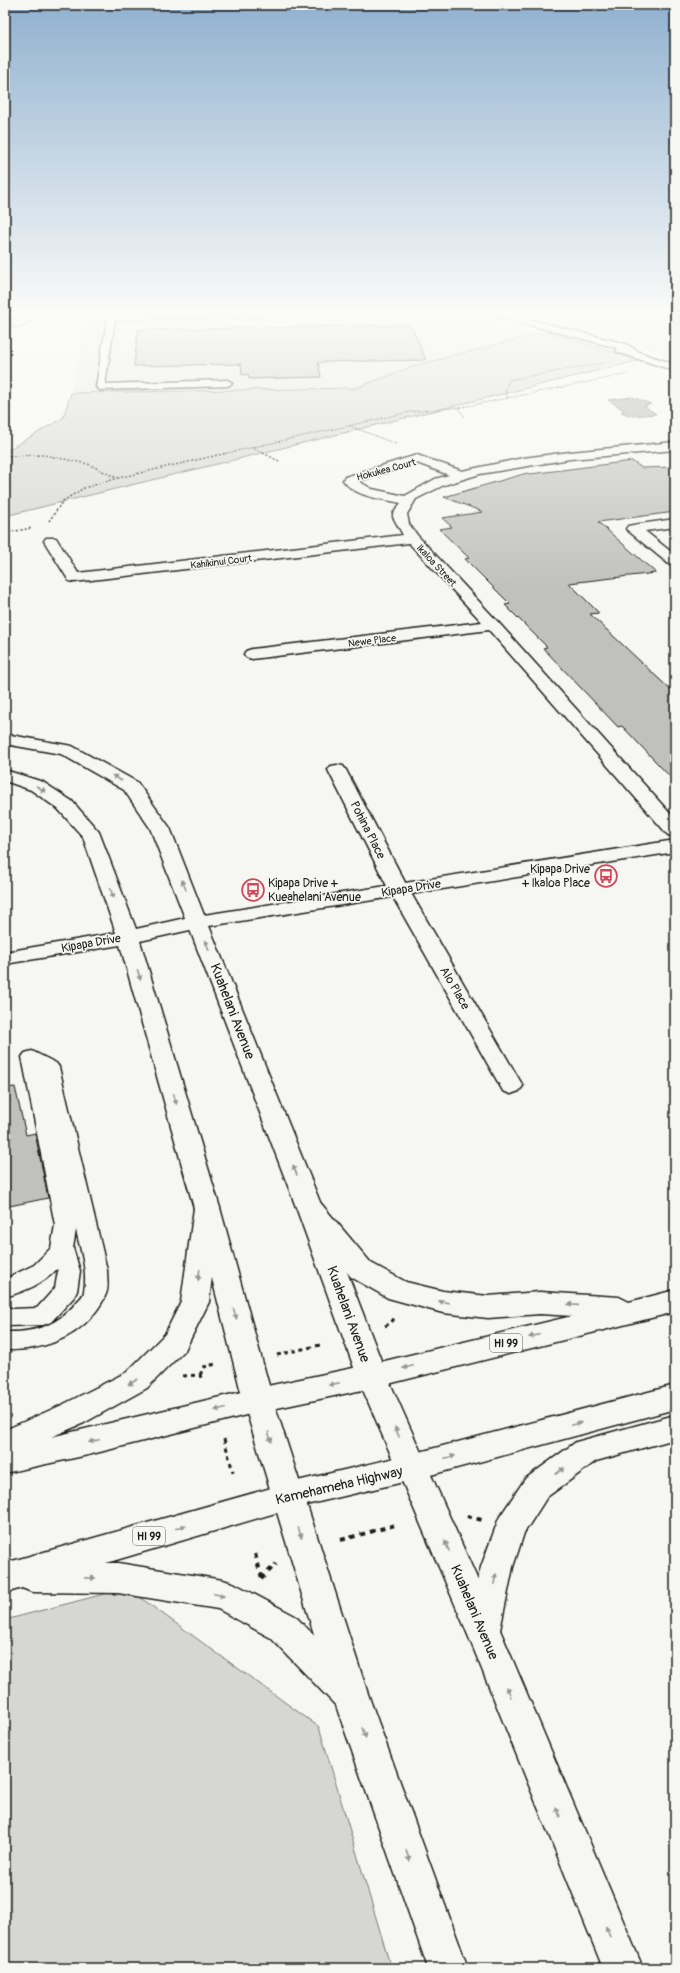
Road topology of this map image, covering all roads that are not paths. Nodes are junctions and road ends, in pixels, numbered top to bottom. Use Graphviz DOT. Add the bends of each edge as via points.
graph roads {
  1 [pos="675,446"];
  2 [pos="461,474"];
  3 [pos="408,500"];
  4 [pos="675,523"];
  5 [pos="412,538"];
  6 [pos="51,541"];
  7 [pos="675,562"];
  8 [pos="492,625"];
  9 [pos="252,654"];
  10 [pos="5,739"];
  11 [pos="337,770"];
  12 [pos="5,775"];
  13 [pos="675,831"];
  14 [pos="675,846"];
  15 [pos="399,890"];
  16 [pos="198,922"];
  17 [pos="128,937"];
  18 [pos="5,958"];
  19 [pos="511,1086"];
  20 [pos="309,1207"];
  21 [pos="207,1208"];
  22 [pos="61,1246"];
  23 [pos="5,1288"];
  24 [pos="675,1301"];
  25 [pos="640,1309"];
  26 [pos="5,1315"];
  27 [pos="5,1340"];
  28 [pos="372,1376"];
  29 [pos="675,1397"];
  30 [pos="258,1400"];
  31 [pos="675,1426"];
  32 [pos="5,1444"];
  33 [pos="5,1460"];
  34 [pos="412,1467"];
  35 [pos="289,1496"];
  36 [pos="7,1578"];
  37 [pos="483,1630"];
  38 [pos="351,1696"];
  39 [pos="448,1968"];
  40 [pos="623,1968"];
  1 -- 2 [label="street" via="519,462"];
  2 -- 3 [label="street" via="434,484"];
  2 -- 3 [label="street, Hokukea Court" via="417,459 349,480 352,484 379,494"];
  3 -- 5 [label="street, Ikaloa Street" via="399,516 401,524"];
  4 -- 7 [label="street" via="633,529"];
  5 -- 6 [label="street, Kahikinui Court" via="74,578"];
  5 -- 8 [label="street, Ikaloa Street"];
  8 -- 9 [label="street, Newe Place"];
  8 -- 13 [label="street, Ikaloa Street"];
  16 -- 10 [label="street, Kuahelani Avenue, one-way" via="160,828 131,786 66,750"];
  11 -- 15 [label="street, Pohina Place"];
  12 -- 17 [label="street, one-way" via="37,786 65,805 92,836"];
  14 -- 15 [label="street, Kipapa Drive"];
  15 -- 16 [label="street, Kipapa Drive"];
  15 -- 19 [label="street, Alo Place"];
  16 -- 17 [label="street, Kipapa Drive"];
  20 -- 16 [label="street, Kuahelani Avenue, one-way"];
  17 -- 18 [label="street, Kipapa Drive"];
  17 -- 21 [label="street, one-way"];
  25 -- 20 [label="street, one-way" via="540,1303 488,1308 443,1302 398,1291 361,1270"];
  20 -- 28 [label="street, Kuahelani Avenue"];
  21 -- 30 [label="street, one-way"];
  21 -- 32 [label="street, one-way" via="195,1302 175,1342 137,1380 72,1414"];
  22 -- 23 [label="lane" via="61,1251 42,1271 19,1284"];
  22 -- 26 [label="lane" via="69,1271 66,1291 57,1303 43,1316 8,1318"];
  22 -- 27 [label="lane" via="66,1225 32,1058 49,1067 96,1270 95,1294 81,1314 63,1329 39,1339 16,1342"];
  24 -- 25 [label="street, HI 99"];
  25 -- 28 [label="street, HI 99, one-way"];
  28 -- 30 [label="street, HI 99, one-way"];
  34 -- 28 [label="street, Kuahelani Avenue, one-way"];
  34 -- 29 [label="street, Kamehameha Highway / HI 99, one-way"];
  30 -- 33 [label="street, HI 99, one-way"];
  30 -- 35 [label="street, one-way"];
  37 -- 31 [label="street, one-way" via="497,1567 510,1528 536,1488 587,1451"];
  34 -- 35 [label="street, Kamehameha Highway / HI 99"];
  37 -- 34 [label="street, Kuahelani Avenue, one-way"];
  36 -- 35 [label="street, Kamehameha Highway / HI 99, one-way"];
  35 -- 38 [label="street, one-way"];
  36 -- 38 [label="street, one-way" via="118,1578 223,1595 283,1627"];
  40 -- 37 [label="street, Kuahelani Avenue, one-way"];
  38 -- 39 [label="street, one-way"];
}
